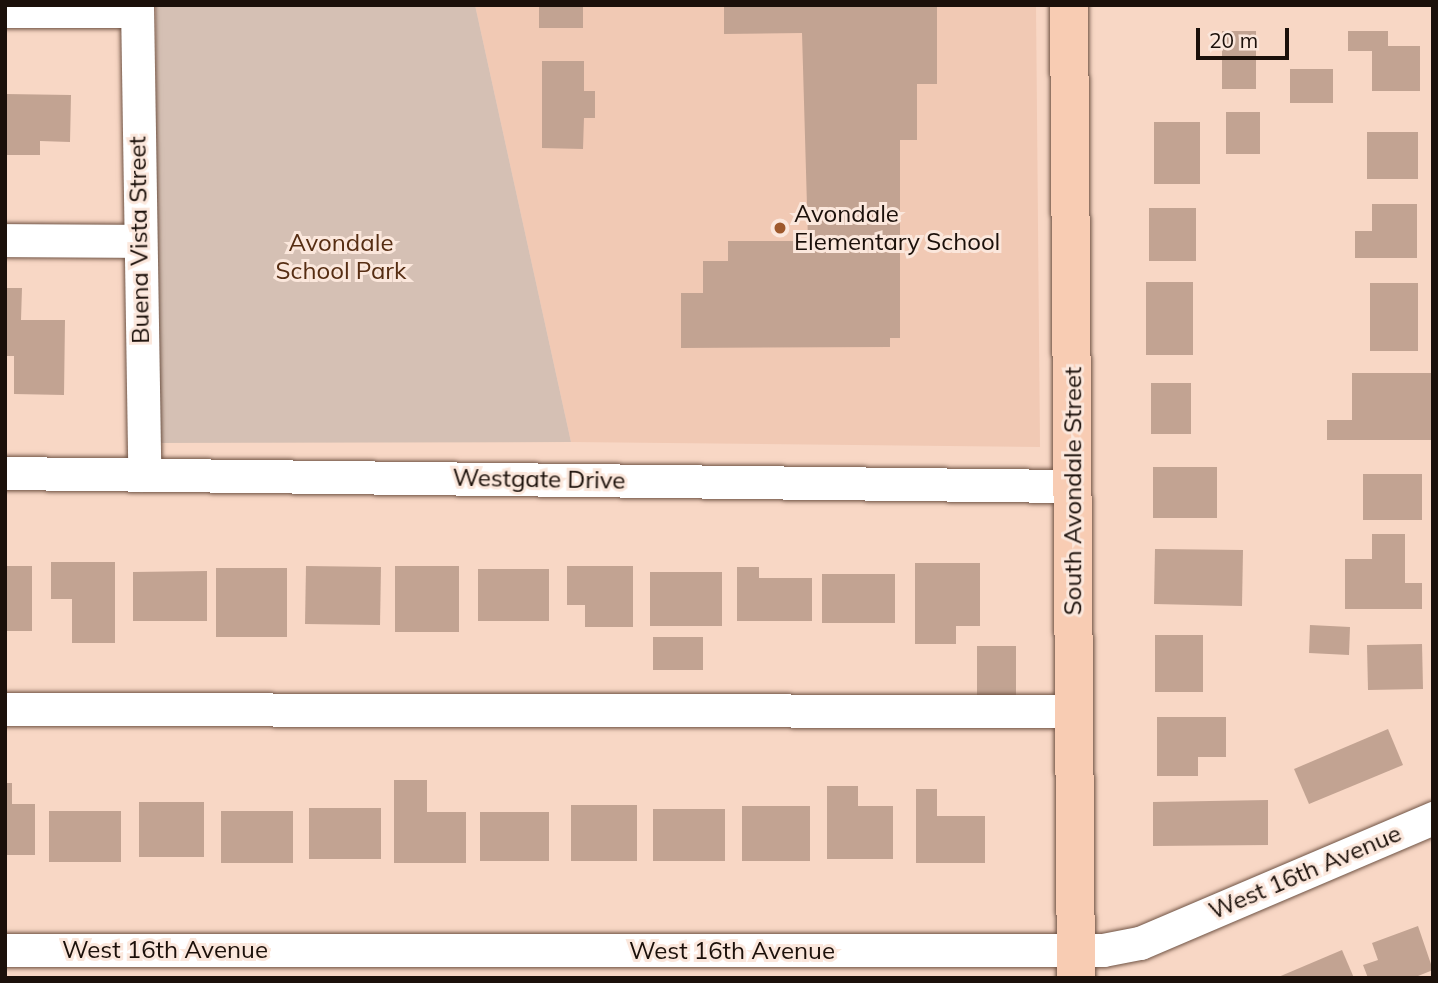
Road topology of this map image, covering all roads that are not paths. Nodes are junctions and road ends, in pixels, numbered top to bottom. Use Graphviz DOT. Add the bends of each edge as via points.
graph roads {
  1 [pos="1069,5"];
  2 [pos="137,8"];
  3 [pos="5,11"];
  4 [pos="5,240"];
  5 [pos="139,241"];
  6 [pos="5,473"];
  7 [pos="144,475"];
  8 [pos="1073,486"];
  9 [pos="5,709"];
  10 [pos="1075,711"];
  11 [pos="1433,818"];
  12 [pos="5,950"];
  13 [pos="1076,965"];
  1 -- 8 [label="main road, South Avondale Street"];
  2 -- 3 [label="street"];
  2 -- 5 [label="street, Buena Vista Street"];
  4 -- 5 [label="street"];
  5 -- 7 [label="street, Buena Vista Street"];
  6 -- 7 [label="street, Westgate Drive"];
  7 -- 8 [label="street, Westgate Drive"];
  8 -- 10 [label="main road, South Avondale Street"];
  9 -- 10 [label="street"];
  10 -- 13 [label="main road, South Avondale Street"];
  11 -- 13 [label="street, West 16th Avenue" via="1140,943"];
  12 -- 13 [label="street, West 16th Avenue"];
}
